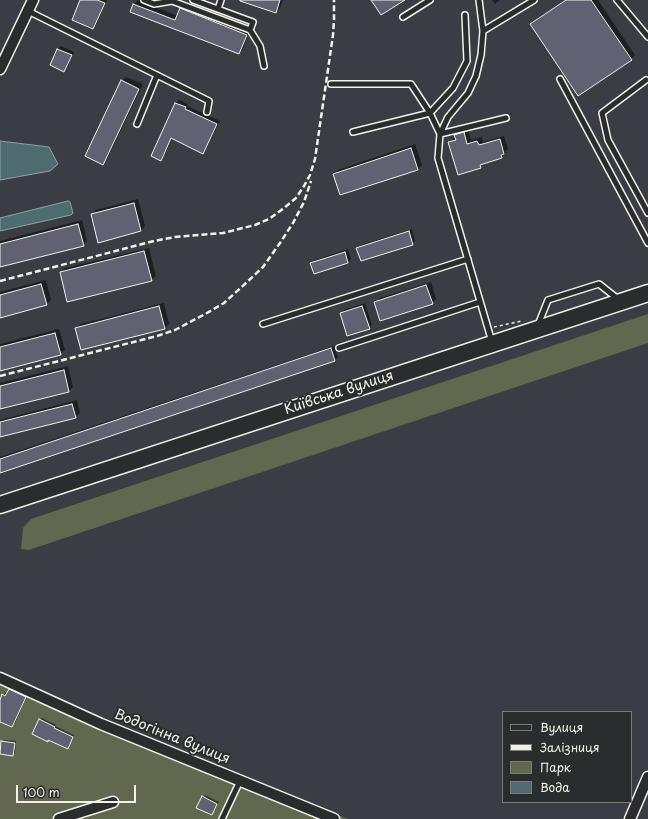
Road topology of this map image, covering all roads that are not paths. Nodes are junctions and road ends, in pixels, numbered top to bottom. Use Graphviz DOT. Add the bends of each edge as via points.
graph roads {
  1 [pos="33,0"];
  2 [pos="144,0"];
  3 [pos="193,0"];
  4 [pos="221,0"];
  5 [pos="430,0"];
  6 [pos="478,0"];
  7 [pos="534,0"];
  8 [pos="617,0"];
  9 [pos="218,9"];
  10 [pos="28,11"];
  11 [pos="465,15"];
  12 [pos="403,17"];
  13 [pos="250,30"];
  14 [pos="483,30"];
  15 [pos="648,37"];
  16 [pos="264,66"];
  17 [pos="0,69"];
  18 [pos="157,75"];
  19 [pos="560,79"];
  20 [pos="646,80"];
  21 [pos="331,84"];
  22 [pos="207,112"];
  23 [pos="430,112"];
  24 [pos="506,118"];
  25 [pos="137,124"];
  26 [pos="353,132"];
  27 [pos="440,134"];
  28 [pos="648,213"];
  29 [pos="648,243"];
  30 [pos="468,259"];
  31 [pos="648,293"];
  32 [pos="621,301"];
  33 [pos="480,302"];
  34 [pos="263,324"];
  35 [pos="531,324"];
  36 [pos="490,336"];
  37 [pos="339,348"];
  38 [pos="0,505"];
  39 [pos="0,678"];
  40 [pos="648,777"];
  41 [pos="240,781"];
  42 [pos="113,802"];
  43 [pos="59,819"];
  44 [pos="222,819"];
  45 [pos="334,819"];
  46 [pos="630,819"];
  1 -- 10 [label="street"];
  2 -- 13 [label="lane" via="154,4 172,1"];
  3 -- 9 [label="lane"];
  4 -- 9 [label="lane"];
  5 -- 12 [label="lane"];
  6 -- 14 [label="lane"];
  7 -- 14 [label="lane"];
  8 -- 15 [label="lane"];
  9 -- 13 [label="lane" via="253,22"];
  10 -- 17 [label="street"];
  10 -- 18 [label="lane"];
  11 -- 23 [label="lane" via="467,61 453,88"];
  13 -- 16 [label="lane" via="260,46"];
  14 -- 27 [label="lane" via="482,55 476,76 468,93 448,117"];
  18 -- 22 [label="lane" via="209,101"];
  18 -- 25 [label="lane"];
  19 -- 29 [label="lane"];
  20 -- 28 [label="lane" via="602,113 608,140"];
  21 -- 23 [label="lane" via="411,84"];
  23 -- 26 [label="lane"];
  23 -- 27 [label="lane"];
  24 -- 27 [label="lane"];
  27 -- 30 [label="lane" via="438,158"];
  30 -- 33 [label="lane"];
  30 -- 34 [label="lane"];
  31 -- 32 [label="highway, Київська вулиця"];
  32 -- 35 [label="highway, Київська вулиця"];
  32 -- 35 [label="lane" via="599,284 548,300"];
  33 -- 36 [label="lane"];
  33 -- 37 [label="lane"];
  35 -- 36 [label="highway, Київська вулиця"];
  36 -- 38 [label="highway, Київська вулиця"];
  39 -- 41 [label="street, Водогінна вулиця" via="101,724"];
  40 -- 46 [label="street"];
  41 -- 44 [label="lane"];
  41 -- 45 [label="street, Водогінна вулиця"];
  42 -- 43 [label="street"];
}
